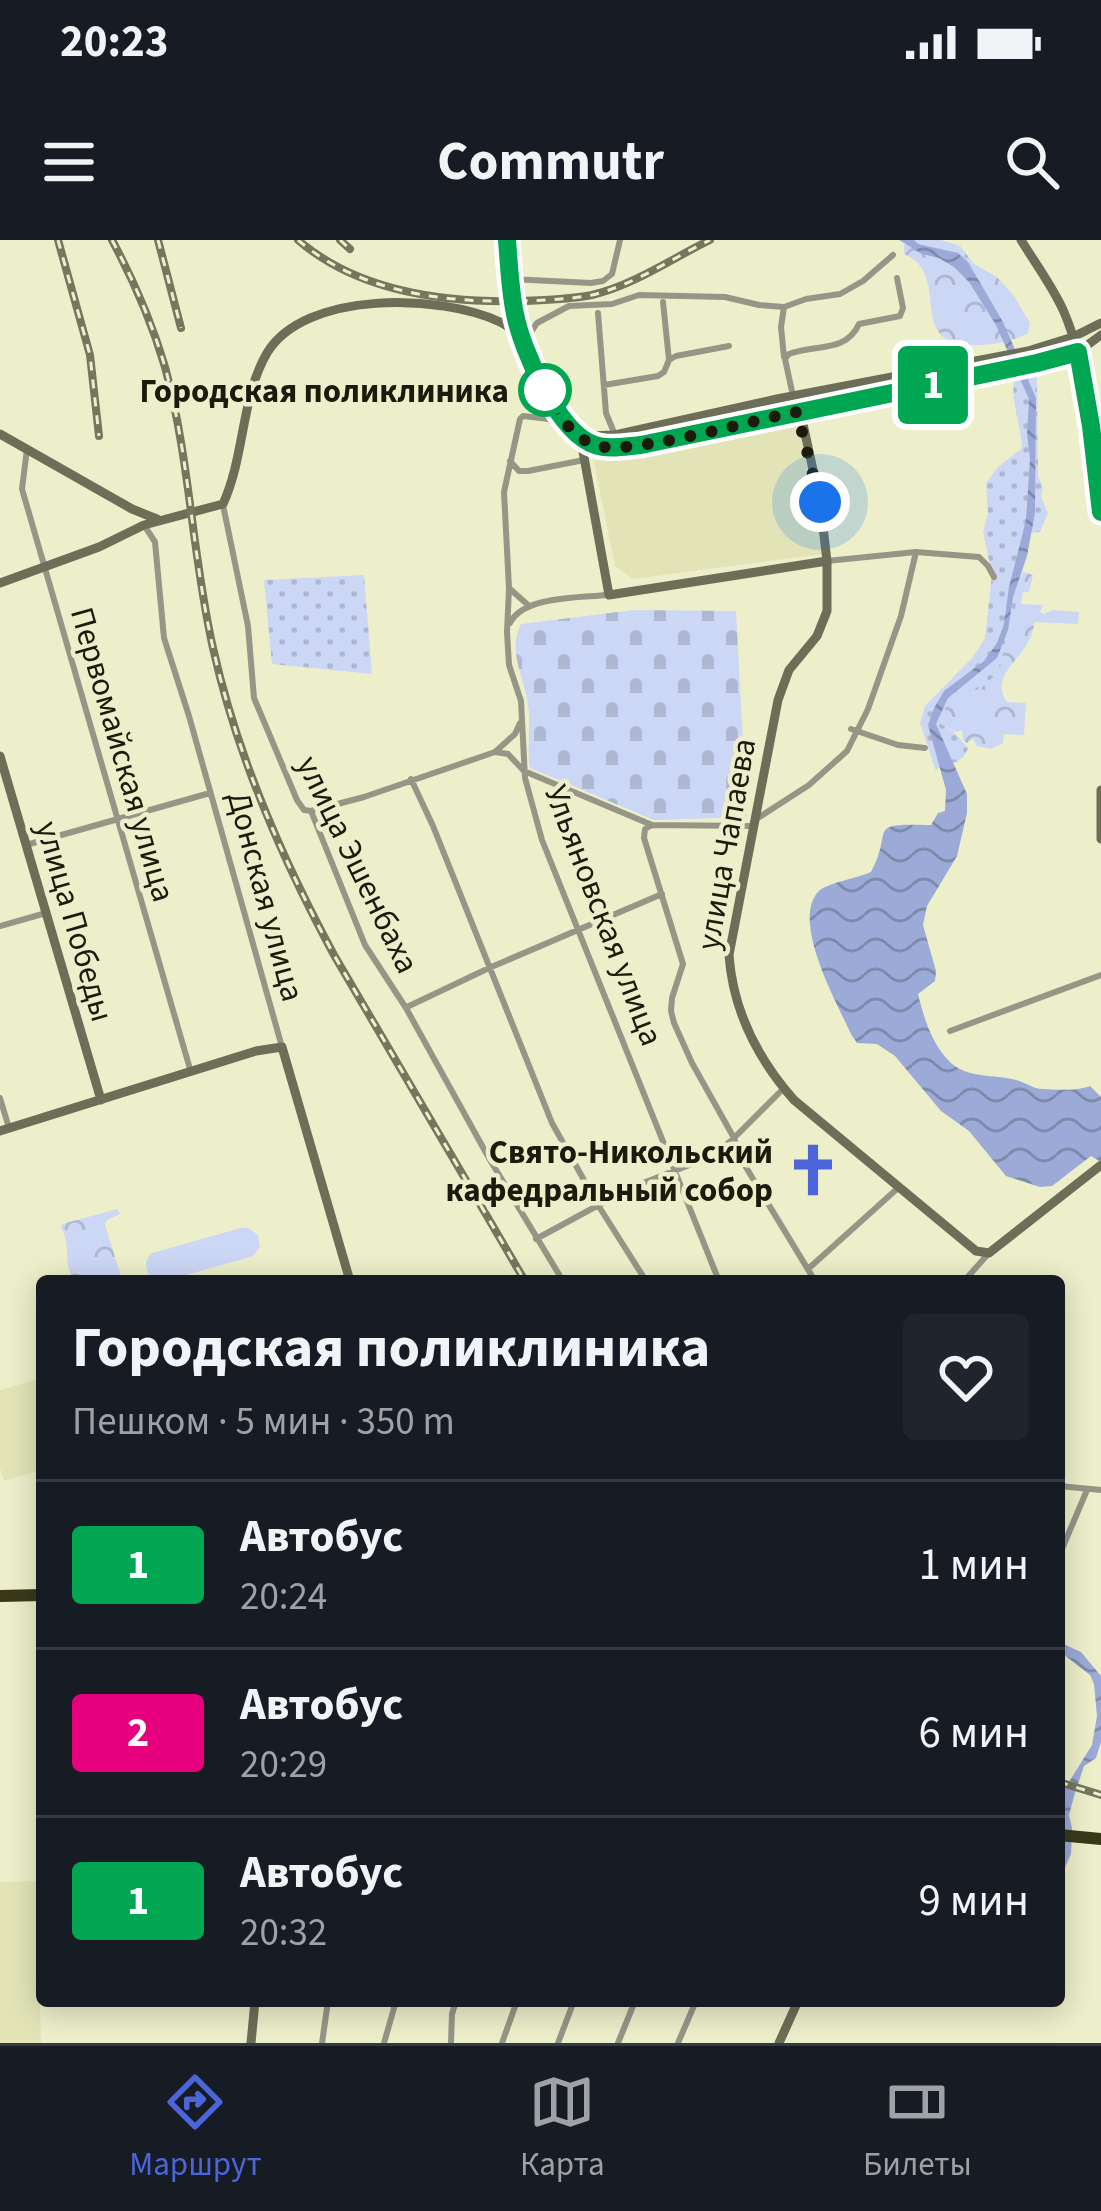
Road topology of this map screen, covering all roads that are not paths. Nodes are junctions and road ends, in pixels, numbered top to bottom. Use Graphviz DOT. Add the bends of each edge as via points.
graph roads {
  1 [pos="507,240"];
  2 [pos="620,240"];
  3 [pos="1021,240"];
  4 [pos="893,255"];
  5 [pos="897,278"];
  6 [pos="511,279"];
  7 [pos="663,302"];
  8 [pos="784,307"];
  9 [pos="598,314"];
  10 [pos="1101,322"];
  11 [pos="1101,335"];
  12 [pos="1073,337"];
  13 [pos="523,340"];
  14 [pos="729,346"];
  15 [pos="1078,352"];
  16 [pos="785,359"];
  17 [pos="669,360"];
  18 [pos="604,386"];
  19 [pos="794,396"];
  20 [pos="797,412"];
  21 [pos="558,414"];
  22 [pos="0,434"];
  23 [pos="580,435"];
  24 [pos="615,435"];
  25 [pos="27,449"];
  26 [pos="584,460"];
  27 [pos="510,461"];
  28 [pos="518,471"];
  29 [pos="507,478"];
  30 [pos="223,503"];
  31 [pos="1101,512"];
  32 [pos="162,520"];
  33 [pos="144,525"];
  34 [pos="916,552"];
  35 [pos="827,561"];
  36 [pos="44,568"];
  37 [pos="994,578"];
  38 [pos="0,583"];
  39 [pos="509,588"];
  40 [pos="609,595"];
  41 [pos="528,605"];
  42 [pos="507,632"];
  43 [pos="522,720"];
  44 [pos="853,731"];
  45 [pos="925,748"];
  46 [pos="495,752"];
  47 [pos="0,756"];
  48 [pos="524,771"];
  49 [pos="2,774"];
  50 [pos="411,779"];
  51 [pos="1101,790"];
  52 [pos="210,793"];
  53 [pos="1101,801"];
  54 [pos="311,811"];
  55 [pos="117,818"];
  56 [pos="754,823"];
  57 [pos="652,825"];
  58 [pos="1101,839"];
  59 [pos="26,845"];
  60 [pos="662,894"];
  61 [pos="46,913"];
  62 [pos="0,926"];
  63 [pos="578,931"];
  64 [pos="489,968"];
  65 [pos="1101,975"];
  66 [pos="406,1007"];
  67 [pos="950,1030"];
  68 [pos="282,1047"];
  69 [pos="191,1072"];
  70 [pos="784,1088"];
  71 [pos="0,1098"];
  72 [pos="101,1100"];
  73 [pos="4,1129"];
  74 [pos="734,1138"];
  75 [pos="1098,1168"];
  76 [pos="676,1171"];
  77 [pos="898,1188"];
  78 [pos="598,1205"];
  79 [pos="536,1239"];
  80 [pos="989,1252"];
  81 [pos="808,1269"];
  82 [pos="348,1275"];
  83 [pos="559,1275"];
  84 [pos="642,1275"];
  85 [pos="717,1275"];
  86 [pos="812,1275"];
  87 [pos="969,1275"];
  88 [pos="1065,1487"];
  89 [pos="1087,1490"];
  90 [pos="1101,1490"];
  91 [pos="1065,1542"];
  92 [pos="36,1595"];
  93 [pos="0,1596"];
  94 [pos="1065,1836"];
  95 [pos="1098,1839"];
  96 [pos="254,2007"];
  97 [pos="327,2007"];
  98 [pos="394,2007"];
  99 [pos="454,2007"];
  100 [pos="515,2007"];
  101 [pos="572,2007"];
  102 [pos="632,2007"];
  103 [pos="690,2007"];
  104 [pos="795,2007"];
  105 [pos="251,2043"];
  106 [pos="322,2043"];
  107 [pos="384,2043"];
  108 [pos="451,2043"];
  109 [pos="502,2043"];
  110 [pos="558,2043"];
  111 [pos="618,2043"];
  112 [pos="678,2043"];
  113 [pos="779,2043"];
  1 -- 6 [label="street"];
  2 -- 6 [label="street" via="603,280"];
  3 -- 12 [label="street"];
  4 -- 8 [label="street" via="840,294"];
  5 -- 16 [label="street" via="900,316 859,324 847,342"];
  6 -- 13 [label="street"];
  7 -- 17 [label="street"];
  8 -- 13 [label="street" via="639,295 569,306"];
  8 -- 16 [label="street"];
  9 -- 18 [label="street"];
  10 -- 12 [label="street"];
  11 -- 15 [label="street"];
  12 -- 15 [label="street"];
  12 -- 19 [label="street"];
  13 -- 21 [label="street"];
  13 -- 30 [label="street" via="504,324 459,309 380,303 315,316 282,335 263,360"];
  14 -- 17 [label="street"];
  15 -- 20 [label="street"];
  15 -- 31 [label="street"];
  16 -- 19 [label="street"];
  17 -- 18 [label="street" via="658,376"];
  18 -- 24 [label="street"];
  19 -- 20 [label="street, улица Чапаева"];
  19 -- 24 [label="street"];
  20 -- 23 [label="street" via="641,445 592,445"];
  20 -- 35 [label="street, улица Чапаева"];
  21 -- 23 [label="street"];
  21 -- 27 [label="street, Ульяновская улица" via="523,416"];
  22 -- 25 [label="street"];
  23 -- 24 [label="street"];
  23 -- 26 [label="street"];
  25 -- 32 [label="street"];
  25 -- 36 [label="street, Первомайская улица" via="22,490"];
  26 -- 28 [label="street"];
  26 -- 40 [label="street"];
  27 -- 28 [label="street"];
  27 -- 29 [label="street, Ульяновская улица"];
  28 -- 29 [label="street"];
  29 -- 39 [label="street, Ульяновская улица"];
  30 -- 32 [label="street"];
  30 -- 54 [label="street, улица Эшенбаха" via="254,698 297,800"];
  32 -- 33 [label="street"];
  33 -- 36 [label="street"];
  33 -- 52 [label="street, Донская улица" via="155,542 164,638"];
  34 -- 35 [label="street"];
  34 -- 37 [label="street" via="979,557"];
  34 -- 44 [label="street" via="901,616"];
  35 -- 40 [label="street"];
  35 -- 56 [label="street, улица Чапаева" via="827,611 778,700"];
  36 -- 38 [label="street"];
  36 -- 55 [label="street, Первомайская улица"];
  39 -- 41 [label="street"];
  39 -- 42 [label="street, Ульяновская улица"];
  40 -- 41 [label="street"];
  41 -- 42 [label="street" via="513,614"];
  42 -- 43 [label="street, Ульяновская улица"];
  43 -- 46 [label="street"];
  43 -- 48 [label="street, Ульяновская улица"];
  44 -- 45 [label="street"];
  44 -- 56 [label="street" via="847,752"];
  46 -- 48 [label="street"];
  46 -- 50 [label="street"];
  47 -- 49 [label="street, улица Победы"];
  48 -- 57 [label="street"];
  48 -- 63 [label="street, Ульяновская улица"];
  49 -- 59 [label="street, улица Победы"];
  50 -- 54 [label="street"];
  50 -- 64 [label="street"];
  51 -- 53 [label="street"];
  52 -- 55 [label="street"];
  52 -- 68 [label="street, Донская улица"];
  53 -- 58 [label="street"];
  54 -- 66 [label="street, улица Эшенбаха" via="365,945"];
  55 -- 59 [label="street"];
  55 -- 69 [label="street, Первомайская улица"];
  56 -- 57 [label="street"];
  56 -- 70 [label="street, улица Чапаева" via="731,982 740,1017"];
  57 -- 60 [label="street" via="644,838"];
  59 -- 61 [label="street, улица Победы"];
  60 -- 63 [label="street"];
  60 -- 74 [label="street" via="683,964 674,1023"];
  61 -- 62 [label="street"];
  61 -- 72 [label="street, улица Победы"];
  63 -- 64 [label="street"];
  63 -- 76 [label="street, Ульяновская улица"];
  64 -- 66 [label="street"];
  64 -- 78 [label="street" via="552,1123"];
  65 -- 67 [label="street"];
  66 -- 79 [label="street, улица Эшенбаха"];
  68 -- 69 [label="street"];
  68 -- 82 [label="street, Донская улица"];
  69 -- 72 [label="street"];
  70 -- 74 [label="street"];
  70 -- 77 [label="street, улица Чапаева"];
  71 -- 73 [label="street"];
  72 -- 73 [label="street"];
  74 -- 76 [label="street"];
  74 -- 81 [label="street"];
  75 -- 80 [label="street"];
  76 -- 78 [label="street"];
  76 -- 85 [label="street, Ульяновская улица"];
  77 -- 80 [label="street, улица Чапаева" via="962,1242"];
  77 -- 81 [label="street"];
  78 -- 79 [label="street"];
  78 -- 84 [label="street"];
  79 -- 83 [label="street, улица Эшенбаха"];
  80 -- 87 [label="street"];
  81 -- 86 [label="street"];
  88 -- 89 [label="street"];
  89 -- 90 [label="street"];
  89 -- 91 [label="street"];
  92 -- 93 [label="highway"];
  94 -- 95 [label="highway"];
  96 -- 105 [label="street"];
  97 -- 106 [label="street"];
  98 -- 107 [label="street"];
  99 -- 108 [label="street"];
  100 -- 109 [label="street"];
  101 -- 110 [label="street"];
  102 -- 111 [label="street"];
  103 -- 112 [label="street"];
  104 -- 113 [label="street"];
}
